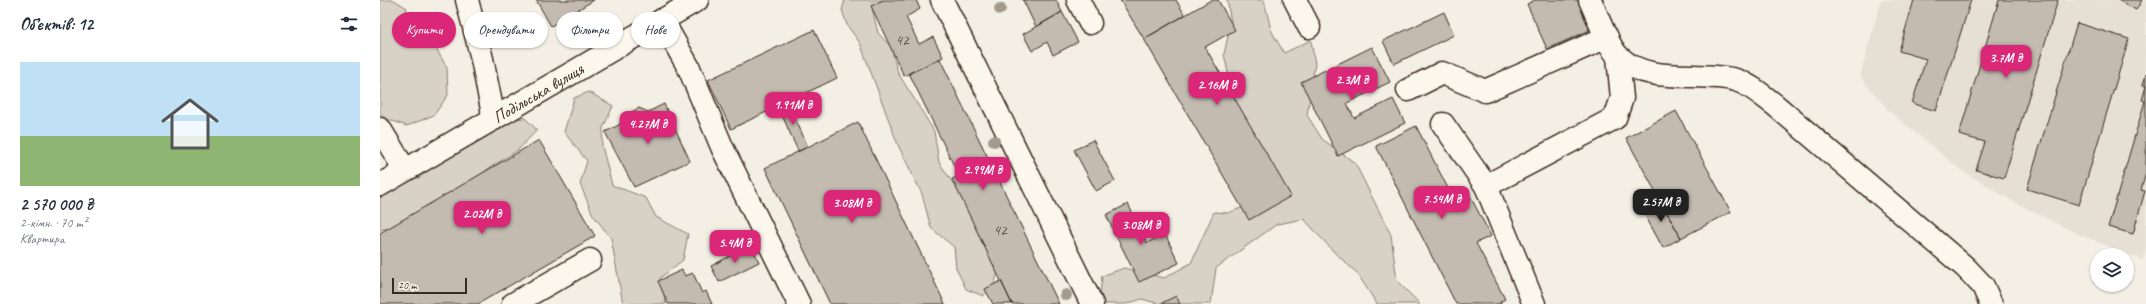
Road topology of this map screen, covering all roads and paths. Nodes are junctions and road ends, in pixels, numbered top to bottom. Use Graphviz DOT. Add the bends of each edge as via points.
graph roads {
  1 [pos="467,0"];
  2 [pos="697,0"];
  3 [pos="942,0"];
  4 [pos="1078,0"];
  5 [pos="1295,0"];
  6 [pos="1590,0"];
  7 [pos="676,12"];
  8 [pos="1090,23"];
  9 [pos="1309,27"];
  10 [pos="1606,37"];
  11 [pos="631,38"];
  12 [pos="678,48"];
  13 [pos="1618,57"];
  14 [pos="1408,90"];
  15 [pos="494,119"];
  16 [pos="1443,124"];
  17 [pos="380,129"];
  18 [pos="405,170"];
  19 [pos="380,185"];
  20 [pos="1486,186"];
  21 [pos="590,260"];
  22 [pos="513,304"];
  23 [pos="799,304"];
  24 [pos="1092,304"];
  25 [pos="1534,304"];
  26 [pos="1991,304"];
  1 -- 15 [label="street"];
  2 -- 7 [label="street, Подільська вулиця"];
  3 -- 24 [label="street"];
  4 -- 8 [label="street"];
  5 -- 9 [label="street"];
  6 -- 10 [label="street"];
  10 -- 13 [label="street"];
  10 -- 14 [label="street" via="1485,91 1442,73"];
  11 -- 15 [label="street, Подільська вулиця"];
  12 -- 23 [label="street" via="689,68 722,147"];
  13 -- 20 [label="street" via="1622,98 1615,118"];
  13 -- 26 [label="street" via="1655,74 1736,80 1753,88 1965,267 1983,286"];
  15 -- 18 [label="street, Подільська вулиця"];
  16 -- 20 [label="street"];
  17 -- 18 [label="street"];
  18 -- 19 [label="street, Подільська вулиця"];
  20 -- 25 [label="street"];
  21 -- 22 [label="street"];
}
